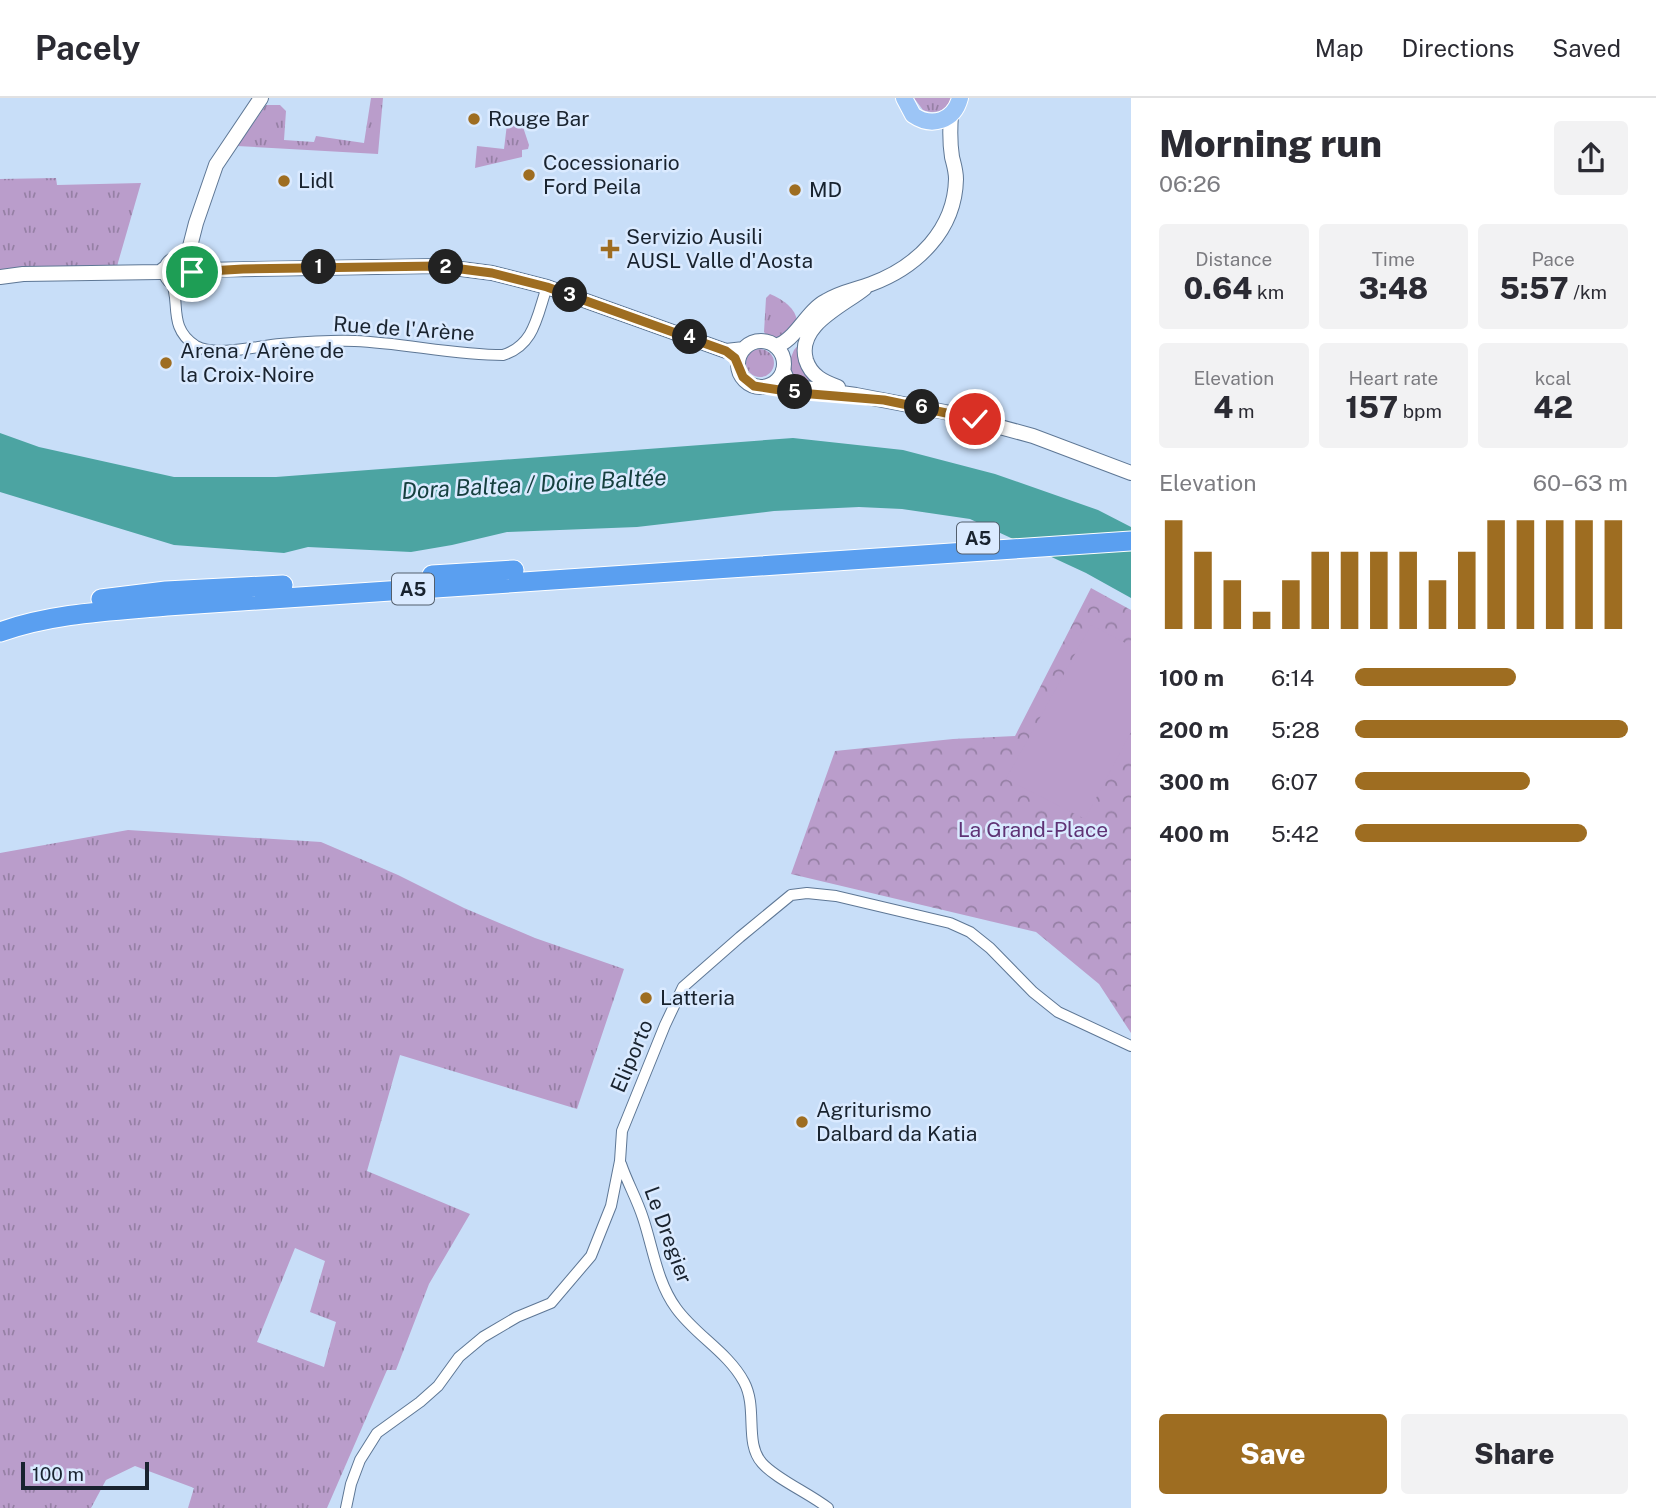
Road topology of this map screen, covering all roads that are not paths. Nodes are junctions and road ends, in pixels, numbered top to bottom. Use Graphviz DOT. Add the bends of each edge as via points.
graph roads {
  1 [pos="261,98"];
  2 [pos="904,99"];
  3 [pos="959,103"];
  4 [pos="931,122"];
  5 [pos="953,158"];
  6 [pos="179,271"];
  7 [pos="3,275"];
  8 [pos="868,286"];
  9 [pos="547,287"];
  10 [pos="775,346"];
  11 [pos="744,349"];
  12 [pos="726,351"];
  13 [pos="738,365"];
  14 [pos="784,366"];
  15 [pos="767,386"];
  16 [pos="856,394"];
  17 [pos="884,400"];
  18 [pos="1131,473"];
  19 [pos="1131,528"];
  20 [pos="1131,541"];
  21 [pos="827,554"];
  22 [pos="0,619"];
  23 [pos="0,632"];
  24 [pos="1131,1046"];
  25 [pos="620,1161"];
  26 [pos="346,1508"];
  27 [pos="828,1508"];
  1 -- 6 [label="street" via="216,165"];
  2 -- 4 [label="main road" via="913,115"];
  3 -- 4 [label="main road" via="943,120"];
  3 -- 5 [label="street"];
  4 -- 5 [label="street"];
  5 -- 8 [label="street" via="955,186 948,219 939,235 916,258"];
  6 -- 7 [label="street"];
  6 -- 9 [label="street" via="438,266"];
  6 -- 9 [label="street, Rue de l'Arène" via="174,312 181,328 204,349 223,351 356,341 492,355 514,351 526,343"];
  8 -- 10 [label="street" via="840,293 814,307 788,340"];
  8 -- 14 [label="street" via="815,317 797,338"];
  8 -- 16 [label="street" via="820,321 804,348 808,366 822,381"];
  9 -- 12 [label="street"];
  10 -- 11 [label="street" via="757,342"];
  10 -- 14 [label="street"];
  11 -- 12 [label="street"];
  11 -- 13 [label="street"];
  12 -- 13 [label="street"];
  13 -- 15 [label="street" via="747,382"];
  14 -- 15 [label="street" via="778,380"];
  14 -- 16 [label="street" via="787,379 797,387"];
  15 -- 17 [label="street"];
  16 -- 17 [label="street"];
  17 -- 18 [label="street" via="1033,436"];
  19 -- 21 [label="highway, A5"];
  20 -- 21 [label="highway, A5"];
  21 -- 22 [label="highway, A5" via="166,591"];
  21 -- 23 [label="highway, A5" via="167,606 85,614"];
  24 -- 25 [label="street, Eliporto" via="1058,1012 990,948 950,923 836,895 791,895 683,987 622,1131"];
  25 -- 26 [label="street, Eliporto" via="611,1206 591,1256 551,1303 483,1337 420,1402 377,1433 360,1460"];
  25 -- 27 [label="street, Le Dregier" via="675,1307 744,1382 756,1454 770,1470"];
}
